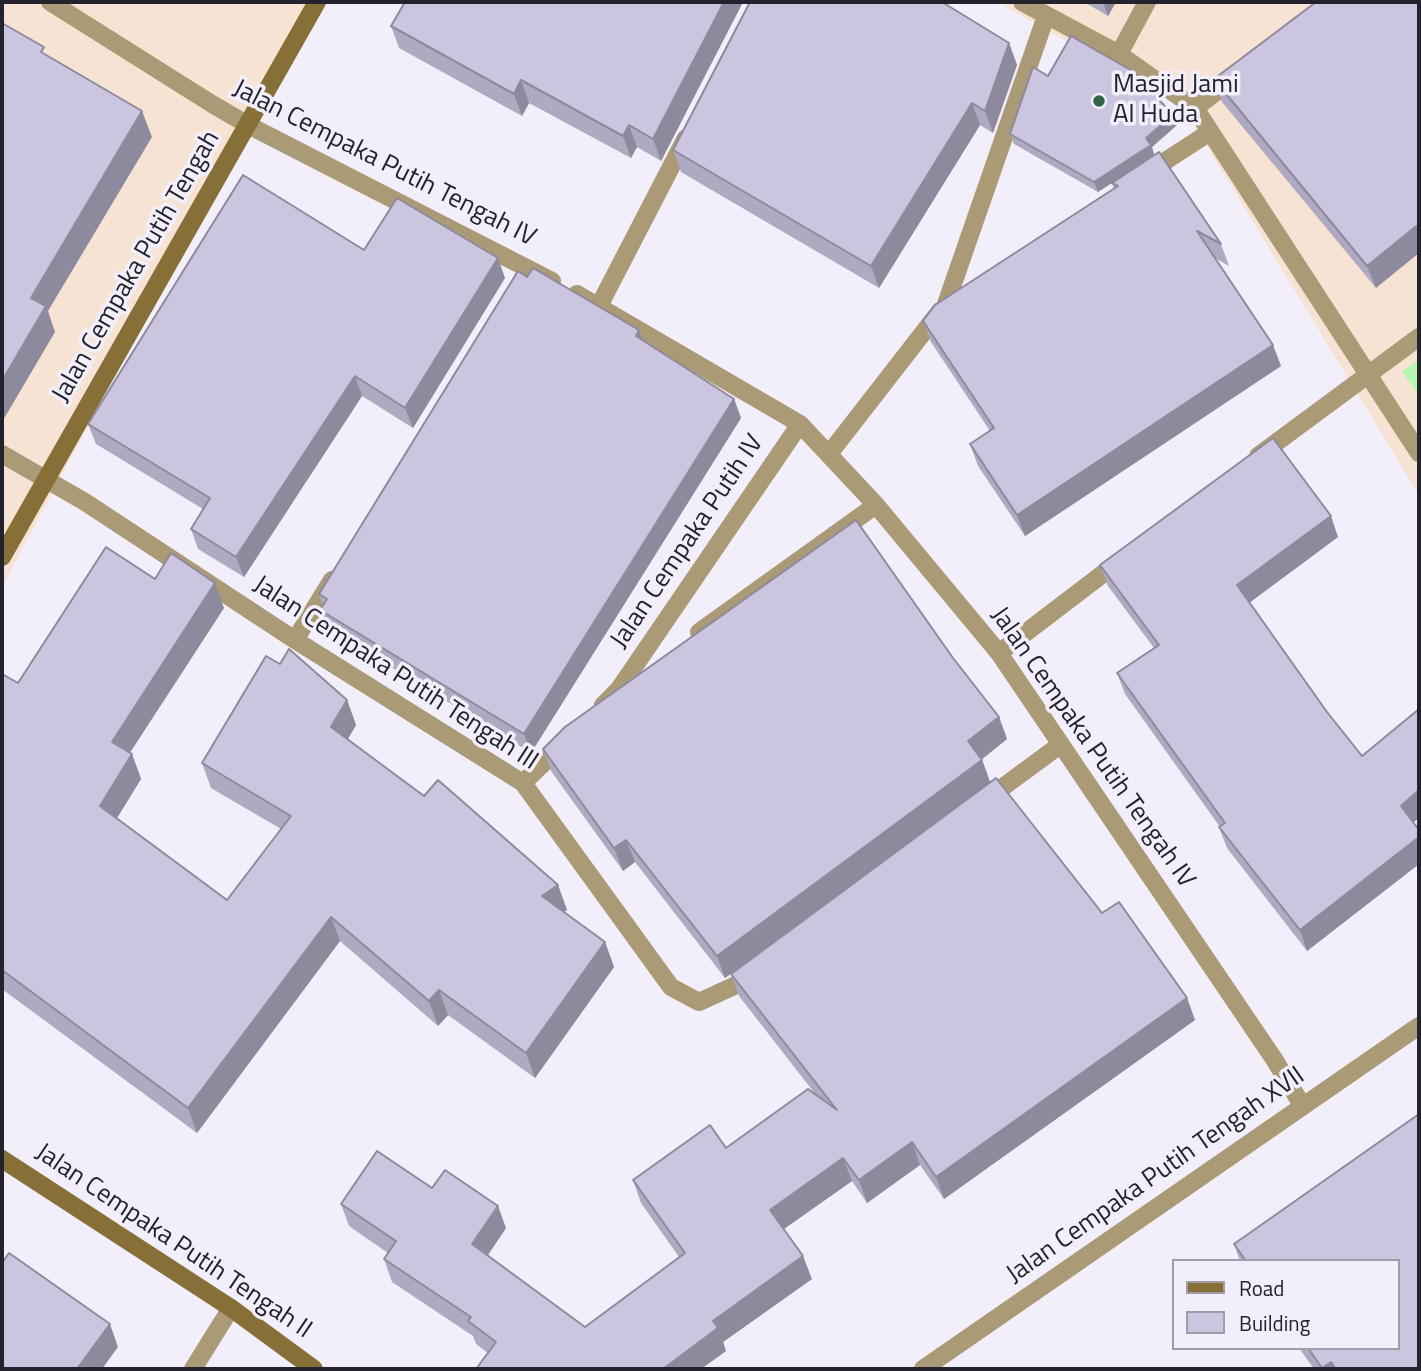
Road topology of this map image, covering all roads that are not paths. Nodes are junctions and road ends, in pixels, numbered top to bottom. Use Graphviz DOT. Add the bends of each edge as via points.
graph roads {
  1 [pos="51,2"];
  2 [pos="317,2"];
  3 [pos="1022,2"];
  4 [pos="1147,2"];
  5 [pos="1046,16"];
  6 [pos="1119,54"];
  7 [pos="1249,67"];
  8 [pos="1195,108"];
  9 [pos="248,125"];
  10 [pos="692,125"];
  11 [pos="1210,132"];
  12 [pos="1130,184"];
  13 [pos="969,289"];
  14 [pos="946,304"];
  15 [pos="599,306"];
  16 [pos="1419,337"];
  17 [pos="1369,376"];
  18 [pos="800,424"];
  19 [pos="1419,453"];
  20 [pos="2,454"];
  21 [pos="829,454"];
  22 [pos="1239,470"];
  23 [pos="46,480"];
  24 [pos="876,505"];
  25 [pos="1130,554"];
  26 [pos="2,557"];
  27 [pos="339,570"];
  28 [pos="295,640"];
  29 [pos="686,641"];
  30 [pos="999,653"];
  31 [pos="664,657"];
  32 [pos="619,689"];
  33 [pos="590,717"];
  34 [pos="571,736"];
  35 [pos="1060,745"];
  36 [pos="523,783"];
  37 [pos="970,811"];
  38 [pos="768,961"];
  39 [pos="1419,1026"];
  40 [pos="1302,1105"];
  41 [pos="2,1159"];
  42 [pos="231,1308"];
  43 [pos="193,1369"];
  44 [pos="314,1369"];
  45 [pos="923,1369"];
  1 -- 9 [label="street, Jalan Cempaka Putih Tengah IV"];
  2 -- 9 [label="street, Jalan Cempaka Putih Tengah"];
  3 -- 5 [label="street"];
  4 -- 6 [label="street"];
  5 -- 6 [label="street"];
  5 -- 14 [label="street"];
  6 -- 8 [label="street"];
  7 -- 8 [label="street"];
  8 -- 11 [label="street"];
  9 -- 15 [label="street, Jalan Cempaka Putih Tengah IV" via="522,272"];
  9 -- 23 [label="street, Jalan Cempaka Putih Tengah"];
  10 -- 15 [label="street"];
  11 -- 12 [label="street"];
  11 -- 17 [label="street"];
  13 -- 14 [label="street"];
  14 -- 21 [label="street"];
  15 -- 18 [label="street, Jalan Cempaka Putih Tengah IV"];
  16 -- 17 [label="street"];
  17 -- 19 [label="street"];
  17 -- 22 [label="street"];
  18 -- 21 [label="street, Jalan Cempaka Putih Tengah IV"];
  18 -- 32 [label="street, Jalan Cempaka Putih IV"];
  20 -- 23 [label="street, Jalan Cempaka Putih Tengah III"];
  21 -- 24 [label="street, Jalan Cempaka Putih Tengah IV"];
  23 -- 26 [label="street, Jalan Cempaka Putih Tengah"];
  23 -- 28 [label="street, Jalan Cempaka Putih Tengah III"];
  24 -- 29 [label="street, Jalan Cempaka Putih IV"];
  24 -- 30 [label="street, Jalan Cempaka Putih Tengah IV"];
  25 -- 30 [label="street"];
  27 -- 28 [label="street"];
  28 -- 36 [label="street, Jalan Cempaka Putih Tengah III"];
  30 -- 35 [label="street, Jalan Cempaka Putih Tengah IV"];
  31 -- 32 [label="street, Jalan Cempaka Putih IV"];
  32 -- 33 [label="street, Jalan Cempaka Putih IV"];
  34 -- 36 [label="street"];
  35 -- 37 [label="street"];
  35 -- 40 [label="street, Jalan Cempaka Putih Tengah IV"];
  36 -- 38 [label="street, Jalan Cempaka Putih Tengah III" via="671,987 699,1002 734,986"];
  39 -- 40 [label="street, Jalan Cempaka Putih Tengah XVII"];
  40 -- 45 [label="street, Jalan Cempaka Putih Tengah XVII"];
  41 -- 42 [label="street, Jalan Cempaka Putih Tengah II"];
  42 -- 43 [label="street"];
  42 -- 44 [label="street, Jalan Cempaka Putih Tengah II"];
}
